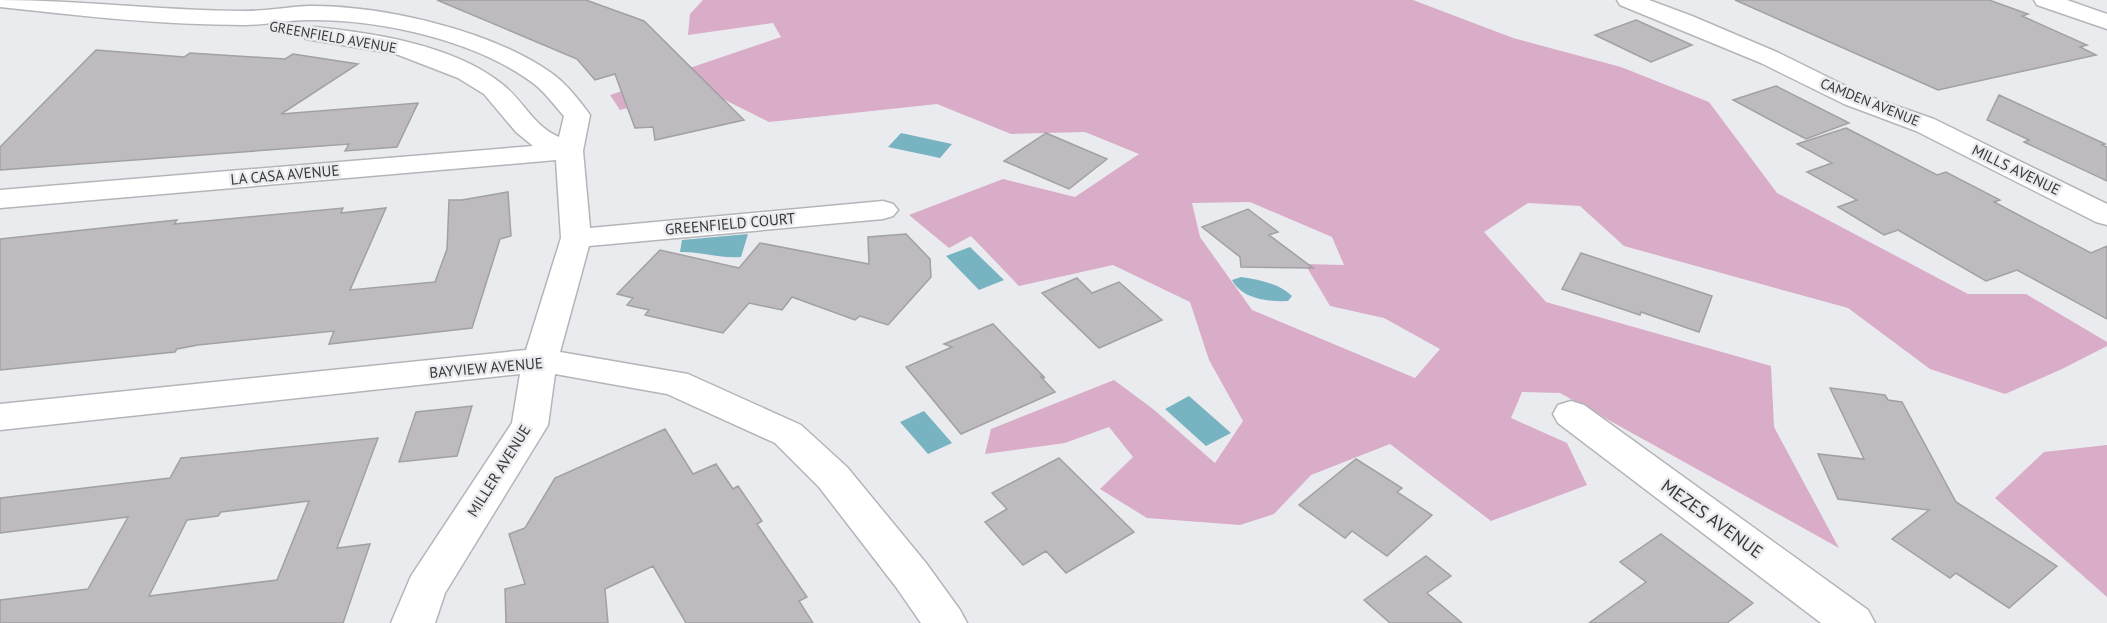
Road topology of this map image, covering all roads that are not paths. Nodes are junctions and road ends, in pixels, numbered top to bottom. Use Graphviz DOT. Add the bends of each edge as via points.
graph roads {
  1 [pos="0,0"];
  2 [pos="1628,0"];
  3 [pos="1676,0"];
  4 [pos="2045,0"];
  5 [pos="246,18"];
  6 [pos="2107,22"];
  7 [pos="1925,125"];
  8 [pos="569,151"];
  9 [pos="0,199"];
  10 [pos="883,210"];
  11 [pos="2107,216"];
  12 [pos="576,238"];
  13 [pos="540,360"];
  14 [pos="1571,414"];
  15 [pos="0,417"];
  16 [pos="413,623"];
  17 [pos="945,623"];
  18 [pos="1853,623"];
  1 -- 5 [label="street, GREENFIELD AVENUE" via="93,10"];
  2 -- 7 [label="street, CAMDEN AVENUE" via="1770,58 1853,99"];
  3 -- 7 [label="street, CAMDEN AVENUE" via="1788,45 1883,92"];
  4 -- 6 [label="street"];
  5 -- 8 [label="street, GREENFIELD AVENUE" via="286,31 393,46 456,68 508,102 533,135"];
  5 -- 8 [label="street, GREENFIELD AVENUE" via="309,13 378,18 495,50 543,78 578,115"];
  7 -- 11 [label="street, MILLS AVENUE"];
  8 -- 9 [label="street, LA CASA AVENUE"];
  8 -- 12 [label="street, GREENFIELD AVENUE"];
  10 -- 12 [label="street, GREENFIELD COURT"];
  12 -- 13 [label="street, MILLER AVENUE"];
  13 -- 15 [label="street, BAYVIEW AVENUE"];
  13 -- 16 [label="street, MILLER AVENUE" via="530,425 426,588"];
  13 -- 17 [label="street, BAYVIEW AVENUE" via="675,383 788,434 833,477"];
  14 -- 18 [label="street, MEZES AVENUE"];
}
